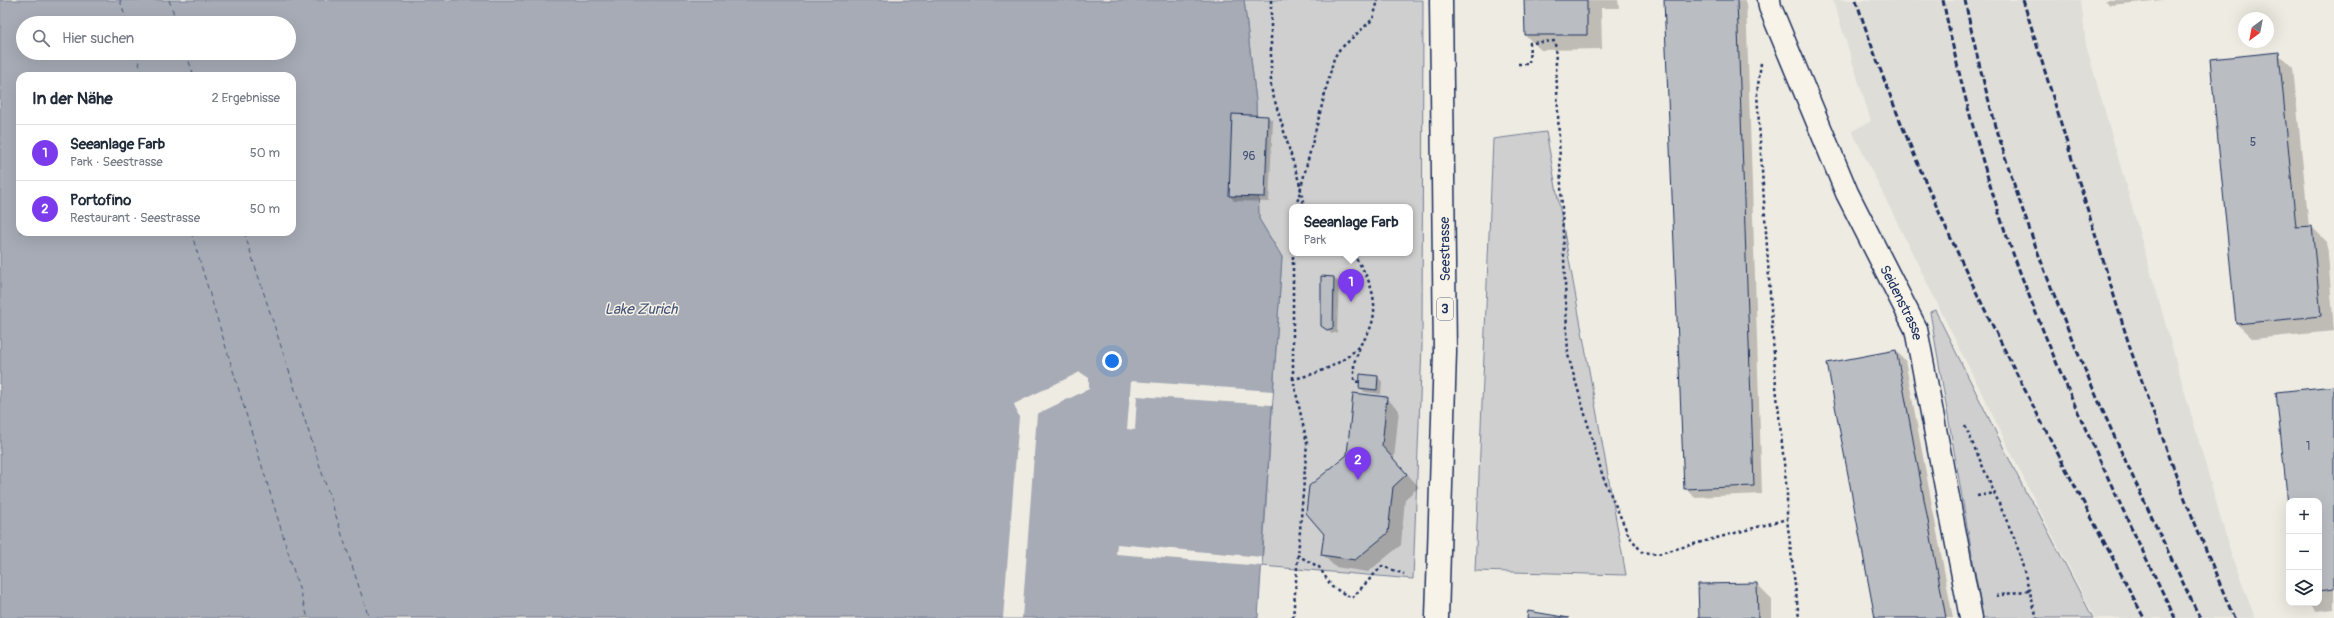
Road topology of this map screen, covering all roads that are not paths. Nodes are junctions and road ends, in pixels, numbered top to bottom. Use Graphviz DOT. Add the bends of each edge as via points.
graph roads {
  1 [pos="1441,0"];
  2 [pos="1770,4"];
  3 [pos="1438,618"];
  4 [pos="1971,618"];
  1 -- 3 [label="street, Seestrasse / 3" via="1445,352"];
  2 -- 4 [label="street, Seidenstrasse" via="1847,193 1916,329"];
}
